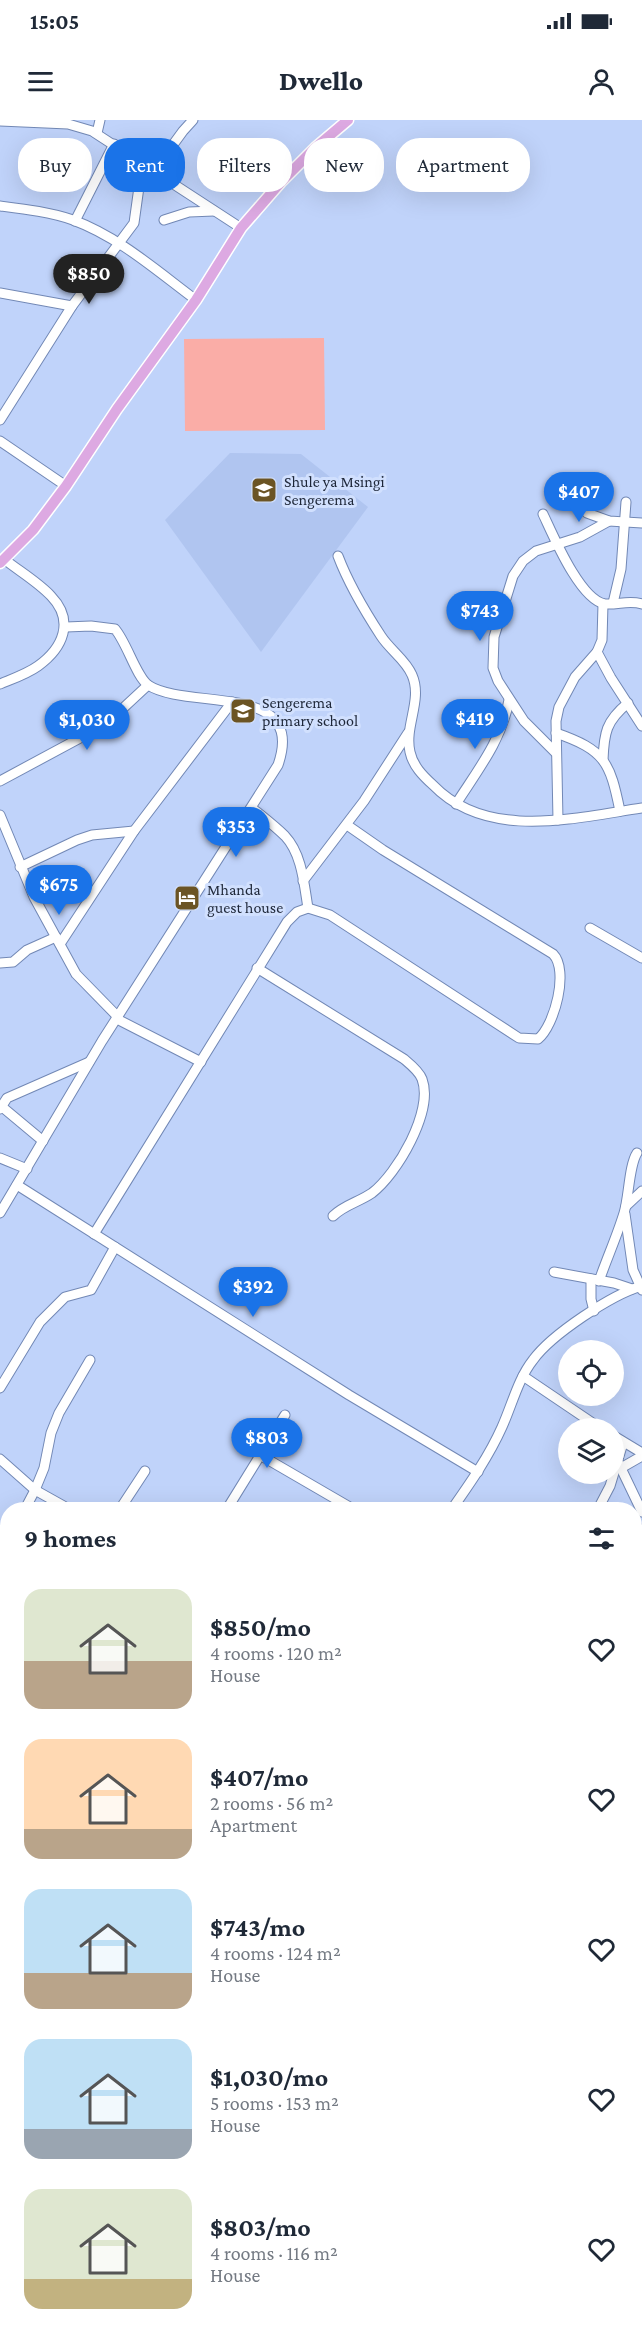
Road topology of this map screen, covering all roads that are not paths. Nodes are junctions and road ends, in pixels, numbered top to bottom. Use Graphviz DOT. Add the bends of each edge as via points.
graph roads {
  1 [pos="100,120"];
  2 [pos="194,120"];
  3 [pos="348,120"];
  4 [pos="0,121"];
  5 [pos="97,133"];
  6 [pos="105,138"];
  7 [pos="178,138"];
  8 [pos="104,164"];
  9 [pos="138,192"];
  10 [pos="184,192"];
  11 [pos="0,206"];
  12 [pos="214,211"];
  13 [pos="164,220"];
  14 [pos="75,221"];
  15 [pos="241,228"];
  16 [pos="119,243"];
  17 [pos="0,293"];
  18 [pos="196,300"];
  19 [pos="72,306"];
  20 [pos="0,420"];
  21 [pos="0,441"];
  22 [pos="66,486"];
  23 [pos="626,502"];
  24 [pos="587,513"];
  25 [pos="543,514"];
  26 [pos="609,521"];
  27 [pos="624,522"];
  28 [pos="642,523"];
  29 [pos="558,543"];
  30 [pos="338,556"];
  31 [pos="2,561"];
  32 [pos="608,603"];
  33 [pos="642,604"];
  34 [pos="66,627"];
  35 [pos="597,651"];
  36 [pos="0,684"];
  37 [pos="148,685"];
  38 [pos="509,700"];
  39 [pos="232,702"];
  40 [pos="628,703"];
  41 [pos="642,726"];
  42 [pos="408,733"];
  43 [pos="556,733"];
  44 [pos="555,752"];
  45 [pos="603,760"];
  46 [pos="0,781"];
  47 [pos="456,804"];
  48 [pos="252,808"];
  49 [pos="642,808"];
  50 [pos="620,811"];
  51 [pos="0,815"];
  52 [pos="558,820"];
  53 [pos="347,825"];
  54 [pos="134,831"];
  55 [pos="20,867"];
  56 [pos="303,881"];
  57 [pos="308,908"];
  58 [pos="590,928"];
  59 [pos="58,940"];
  60 [pos="642,958"];
  61 [pos="0,963"];
  62 [pos="257,968"];
  63 [pos="117,1018"];
  64 [pos="90,1061"];
  65 [pos="201,1062"];
  66 [pos="1,1108"];
  67 [pos="43,1141"];
  68 [pos="0,1158"];
  69 [pos="642,1167"];
  70 [pos="27,1169"];
  71 [pos="17,1185"];
  72 [pos="642,1191"];
  73 [pos="625,1209"];
  74 [pos="0,1213"];
  75 [pos="333,1216"];
  76 [pos="94,1234"];
  77 [pos="115,1247"];
  78 [pos="554,1272"];
  79 [pos="595,1280"];
  80 [pos="639,1288"];
  81 [pos="594,1311"];
  82 [pos="90,1360"];
  83 [pos="523,1376"];
  84 [pos="0,1388"];
  85 [pos="285,1415"];
  86 [pos="585,1418"];
  87 [pos="624,1444"];
  88 [pos="260,1455"];
  89 [pos="642,1455"];
  90 [pos="0,1459"];
  91 [pos="624,1463"];
  92 [pos="145,1470"];
  93 [pos="478,1472"];
  94 [pos="624,1474"];
  95 [pos="611,1484"];
  96 [pos="36,1490"];
  97 [pos="334,1499"];
  98 [pos="29,1502"];
  99 [pos="57,1502"];
  100 [pos="124,1502"];
  101 [pos="231,1502"];
  102 [pos="332,1502"];
  103 [pos="340,1502"];
  104 [pos="457,1502"];
  105 [pos="602,1502"];
  106 [pos="637,1502"];
  1 -- 5 [label="street"];
  2 -- 7 [label="street"];
  3 -- 15 [label="main road" via="281,182"];
  4 -- 5 [label="street" via="68,124"];
  5 -- 6 [label="street"];
  8 -- 14 [label="street"];
  9 -- 16 [label="street" via="134,223"];
  10 -- 12 [label="street"];
  11 -- 14 [label="street"];
  12 -- 13 [label="street" via="189,212"];
  12 -- 15 [label="street"];
  14 -- 16 [label="street"];
  15 -- 18 [label="main road"];
  16 -- 18 [label="street"];
  16 -- 19 [label="street"];
  17 -- 19 [label="street"];
  18 -- 22 [label="main road"];
  19 -- 20 [label="street"];
  21 -- 22 [label="street"];
  22 -- 31 [label="main road" via="33,530"];
  23 -- 27 [label="street"];
  24 -- 26 [label="street"];
  25 -- 29 [label="street"];
  26 -- 27 [label="street"];
  26 -- 29 [label="street" via="580,537"];
  27 -- 28 [label="street"];
  27 -- 32 [label="street" via="621,570"];
  29 -- 32 [label="street" via="584,589"];
  29 -- 38 [label="street" via="536,551 513,576 494,638 493,668"];
  30 -- 42 [label="street" via="361,606 414,678"];
  31 -- 34 [label="street" via="51,595 61,609"];
  32 -- 33 [label="street"];
  32 -- 35 [label="street"];
  34 -- 36 [label="street" via="59,644 37,666"];
  34 -- 37 [label="street" via="115,629"];
  35 -- 40 [label="street"];
  35 -- 43 [label="street" via="565,694"];
  37 -- 39 [label="street"];
  37 -- 46 [label="street" via="106,724"];
  38 -- 44 [label="street" via="533,732"];
  38 -- 47 [label="street" via="492,750"];
  39 -- 48 [label="street" via="268,713 282,735 283,752 278,765"];
  39 -- 54 [label="street"];
  40 -- 41 [label="street"];
  40 -- 45 [label="street" via="610,723"];
  42 -- 47 [label="street" via="415,766"];
  42 -- 53 [label="street"];
  43 -- 44 [label="street"];
  43 -- 45 [label="street" via="584,743"];
  44 -- 52 [label="street"];
  45 -- 50 [label="street" via="613,778"];
  47 -- 52 [label="street" via="502,820"];
  48 -- 56 [label="street" via="285,836 297,857"];
  48 -- 63 [label="street"];
  49 -- 50 [label="street"];
  50 -- 52 [label="street"];
  51 -- 55 [label="street"];
  53 -- 56 [label="street"];
  53 -- 57 [label="street" via="553,954 560,972 550,1026 538,1039 519,1038 330,915"];
  54 -- 55 [label="street" via="92,835"];
  54 -- 59 [label="street"];
  55 -- 59 [label="street"];
  56 -- 57 [label="street"];
  57 -- 62 [label="street" via="286,922"];
  58 -- 60 [label="street"];
  59 -- 61 [label="street" via="27,950 13,962"];
  59 -- 63 [label="street" via="76,974"];
  62 -- 65 [label="street"];
  62 -- 75 [label="street" via="404,1059 422,1078 424,1105 396,1167 371,1194"];
  63 -- 64 [label="street"];
  63 -- 65 [label="street"];
  64 -- 66 [label="street" via="12,1095"];
  64 -- 67 [label="street"];
  65 -- 76 [label="street"];
  66 -- 67 [label="street"];
  67 -- 70 [label="street"];
  68 -- 70 [label="street"];
  69 -- 73 [label="street" via="635,1157"];
  70 -- 71 [label="street"];
  71 -- 74 [label="street"];
  71 -- 76 [label="street"];
  72 -- 73 [label="street"];
  73 -- 79 [label="street"];
  73 -- 80 [label="street"];
  76 -- 77 [label="street"];
  77 -- 84 [label="street" via="91,1290 64,1297 40,1322"];
  77 -- 93 [label="street"];
  78 -- 79 [label="street"];
  79 -- 80 [label="street"];
  79 -- 81 [label="street" via="591,1299"];
  80 -- 81 [label="street"];
  81 -- 83 [label="street" via="547,1345"];
  82 -- 96 [label="street" via="59,1413"];
  83 -- 86 [label="street"];
  83 -- 93 [label="street" via="502,1428"];
  85 -- 88 [label="street"];
  87 -- 89 [label="street"];
  88 -- 97 [label="street"];
  88 -- 101 [label="street"];
  89 -- 91 [label="street"];
  90 -- 96 [label="street"];
  92 -- 100 [label="street"];
  93 -- 104 [label="street"];
  94 -- 106 [label="street"];
  95 -- 105 [label="street"];
  96 -- 98 [label="street"];
  96 -- 99 [label="street"];
  97 -- 102 [label="street"];
  97 -- 103 [label="street"];
}
